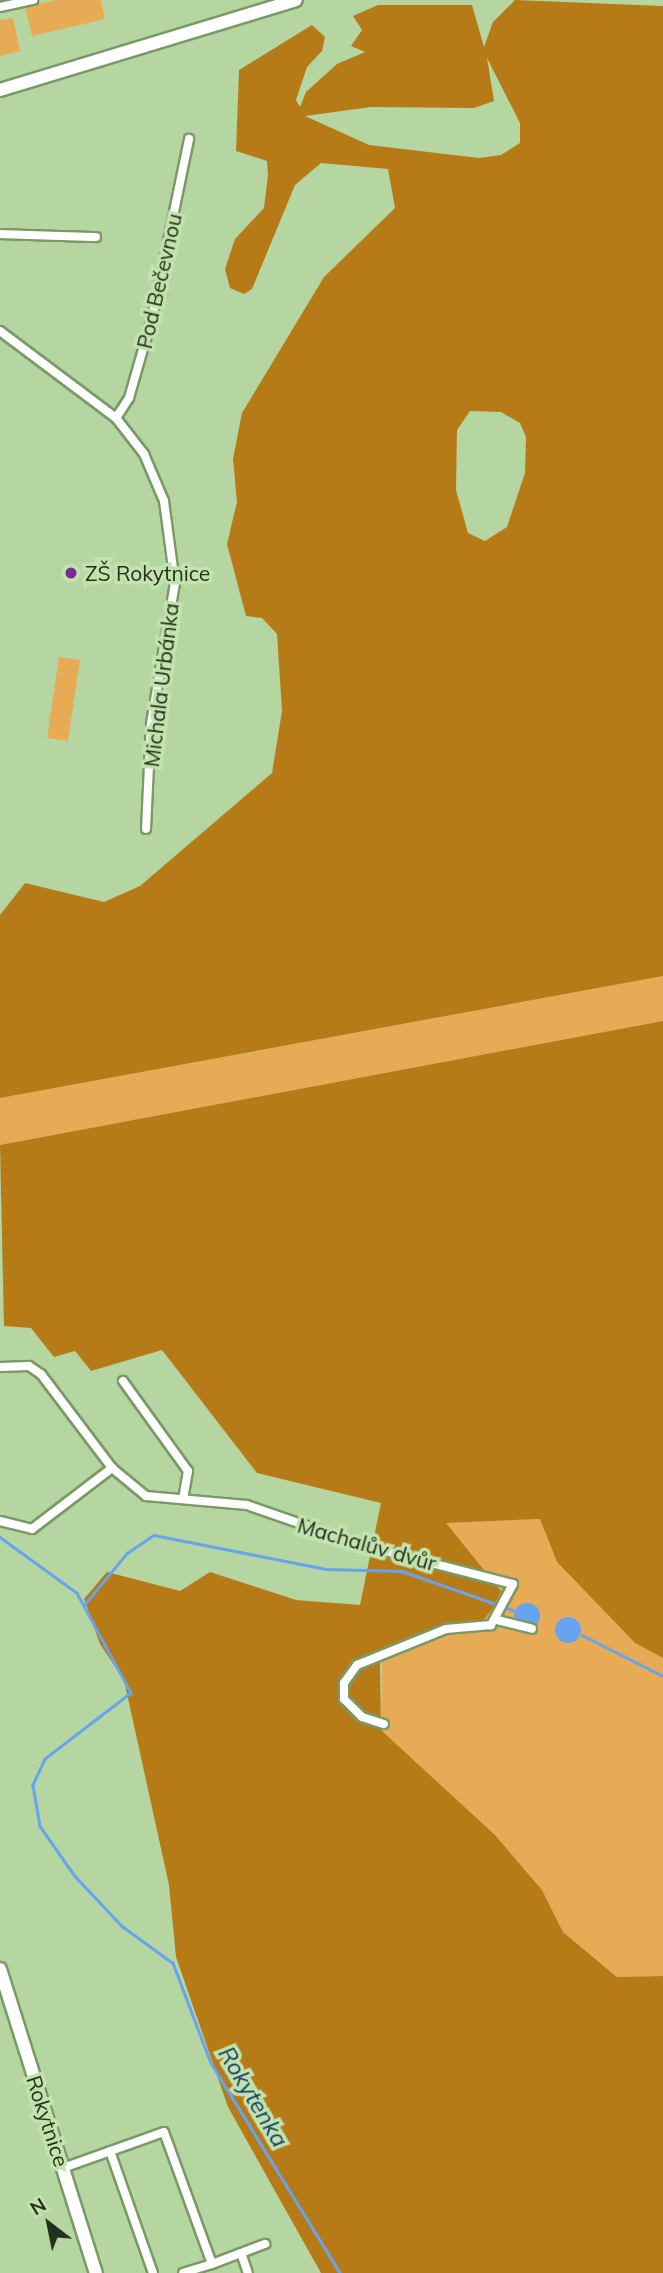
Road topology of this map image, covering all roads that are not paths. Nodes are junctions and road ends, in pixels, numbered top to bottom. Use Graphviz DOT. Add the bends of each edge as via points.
graph roads {
  1 [pos="33,0"];
  2 [pos="296,0"];
  3 [pos="15,2"];
  4 [pos="0,7"];
  5 [pos="0,90"];
  6 [pos="188,139"];
  7 [pos="0,234"];
  8 [pos="96,237"];
  9 [pos="0,331"];
  10 [pos="116,418"];
  11 [pos="146,828"];
  12 [pos="0,1367"];
  13 [pos="123,1381"];
  14 [pos="112,1468"];
  15 [pos="183,1499"];
  16 [pos="0,1521"];
  17 [pos="498,1620"];
  18 [pos="532,1629"];
  19 [pos="384,1724"];
  20 [pos="0,1969"];
  21 [pos="110,2151"];
  22 [pos="63,2168"];
  23 [pos="265,2244"];
  24 [pos="241,2253"];
  25 [pos="212,2264"];
  26 [pos="96,2273"];
  27 [pos="153,2273"];
  28 [pos="183,2273"];
  29 [pos="248,2273"];
  1 -- 3 [label="street"];
  2 -- 5 [label="main road"];
  3 -- 4 [label="street"];
  6 -- 10 [label="street, Pod Bečevnou" via="152,318 129,398"];
  7 -- 8 [label="street"];
  9 -- 10 [label="street, Michala Urbánka"];
  10 -- 11 [label="street, Michala Urbánka" via="144,454 163,497 175,583 151,723"];
  12 -- 14 [label="street, Machalův dvůr" via="29,1366 41,1374"];
  13 -- 15 [label="street" via="188,1471"];
  14 -- 15 [label="street, Machalův dvůr" via="146,1496"];
  14 -- 16 [label="street" via="32,1529"];
  15 -- 17 [label="street, Machalův dvůr" via="247,1505 362,1545 513,1584"];
  17 -- 18 [label="street"];
  17 -- 19 [label="street" via="446,1629 357,1665 344,1682 344,1699 362,1717"];
  20 -- 22 [label="main road, Rokytnice"];
  21 -- 22 [label="street"];
  21 -- 25 [label="street" via="164,2132"];
  21 -- 27 [label="street"];
  22 -- 26 [label="main road, Rokytnice"];
  23 -- 24 [label="street"];
  24 -- 25 [label="street"];
  24 -- 29 [label="street"];
  25 -- 28 [label="street"];
}
